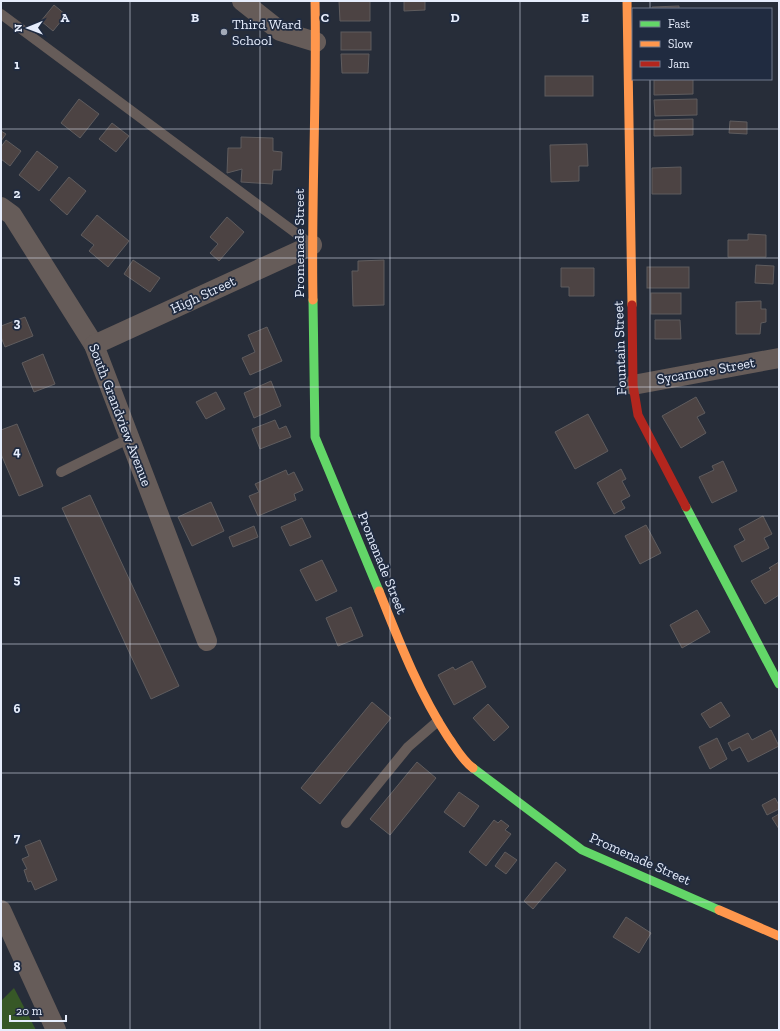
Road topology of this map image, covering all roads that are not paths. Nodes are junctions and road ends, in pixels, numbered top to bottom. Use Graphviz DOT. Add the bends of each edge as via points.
graph roads {
  1 [pos="242,1"];
  2 [pos="316,1"];
  3 [pos="627,1"];
  4 [pos="1,14"];
  5 [pos="316,42"];
  6 [pos="1,207"];
  7 [pos="312,245"];
  8 [pos="94,345"];
  9 [pos="779,358"];
  10 [pos="633,385"];
  11 [pos="130,438"];
  12 [pos="61,472"];
  13 [pos="207,641"];
  14 [pos="779,684"];
  15 [pos="438,721"];
  16 [pos="346,823"];
  17 [pos="1,910"];
  18 [pos="779,936"];
  19 [pos="56,1030"];
  1 -- 5 [label="street" via="280,31"];
  2 -- 5 [label="street, Promenade Street"];
  3 -- 10 [label="street, Fountain Street"];
  4 -- 7 [label="lane"];
  5 -- 7 [label="street, Promenade Street"];
  6 -- 8 [label="street, South Grandview Avenue" via="12,215"];
  7 -- 8 [label="street, High Street"];
  7 -- 15 [label="street, Promenade Street" via="315,436 413,674"];
  8 -- 11 [label="street, South Grandview Avenue"];
  9 -- 10 [label="street, Sycamore Street"];
  10 -- 14 [label="street, Fountain Street" via="638,415"];
  11 -- 12 [label="lane"];
  11 -- 13 [label="street, South Grandview Avenue"];
  15 -- 16 [label="lane" via="408,747"];
  15 -- 18 [label="street, Promenade Street" via="465,762 582,850"];
  17 -- 19 [label="street"];
}
